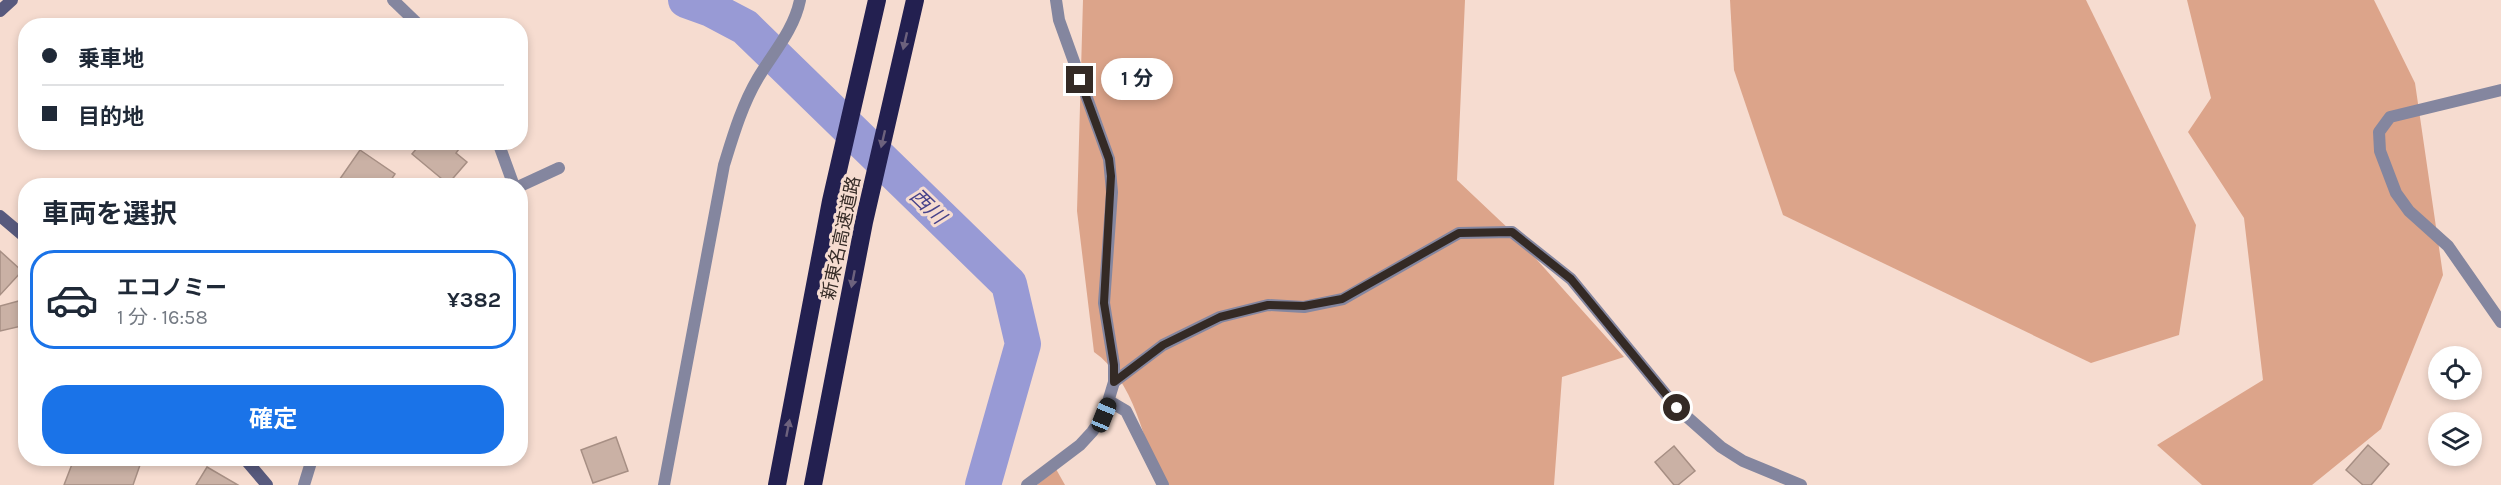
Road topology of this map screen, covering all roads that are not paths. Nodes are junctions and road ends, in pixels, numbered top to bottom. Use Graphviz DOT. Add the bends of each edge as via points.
graph roads {
  1 [pos="12,0"];
  2 [pos="393,0"];
  3 [pos="800,0"];
  4 [pos="877,0"];
  5 [pos="915,0"];
  6 [pos="1056,0"];
  7 [pos="0,11"];
  8 [pos="412,18"];
  9 [pos="2501,90"];
  10 [pos="501,150"];
  11 [pos="559,168"];
  12 [pos="511,178"];
  13 [pos="528,182"];
  14 [pos="0,216"];
  15 [pos="18,231"];
  16 [pos="2501,322"];
  17 [pos="1114,382"];
  18 [pos="1109,401"];
  19 [pos="251,466"];
  20 [pos="310,466"];
  21 [pos="267,485"];
  22 [pos="304,485"];
  23 [pos="664,485"];
  24 [pos="777,485"];
  25 [pos="813,485"];
  26 [pos="1027,485"];
  27 [pos="1163,485"];
  28 [pos="1801,485"];
  1 -- 7 [label="main road"];
  2 -- 8 [label="street"];
  3 -- 23 [label="street" via="778,50 757,79 724,165"];
  24 -- 4 [label="highway, 新東名高速道路, one-way" via="831,201"];
  5 -- 25 [label="highway, 新東名高速道路, one-way" via="864,222"];
  6 -- 17 [label="street" via="1059,20 1110,168 1112,192 1104,303"];
  9 -- 16 [label="street" via="2390,117 2379,132 2380,151 2396,193 2409,211 2448,246"];
  10 -- 12 [label="street"];
  11 -- 13 [label="street"];
  14 -- 15 [label="main road"];
  17 -- 18 [label="street"];
  17 -- 28 [label="street" via="1163,345 1220,317 1268,305 1304,306 1342,299 1459,233 1512,232 1571,279 1686,416 1743,461"];
  18 -- 26 [label="street" via="1104,415 1080,445"];
  18 -- 27 [label="street" via="1126,411"];
  19 -- 21 [label="main road"];
  20 -- 22 [label="street"];
}
